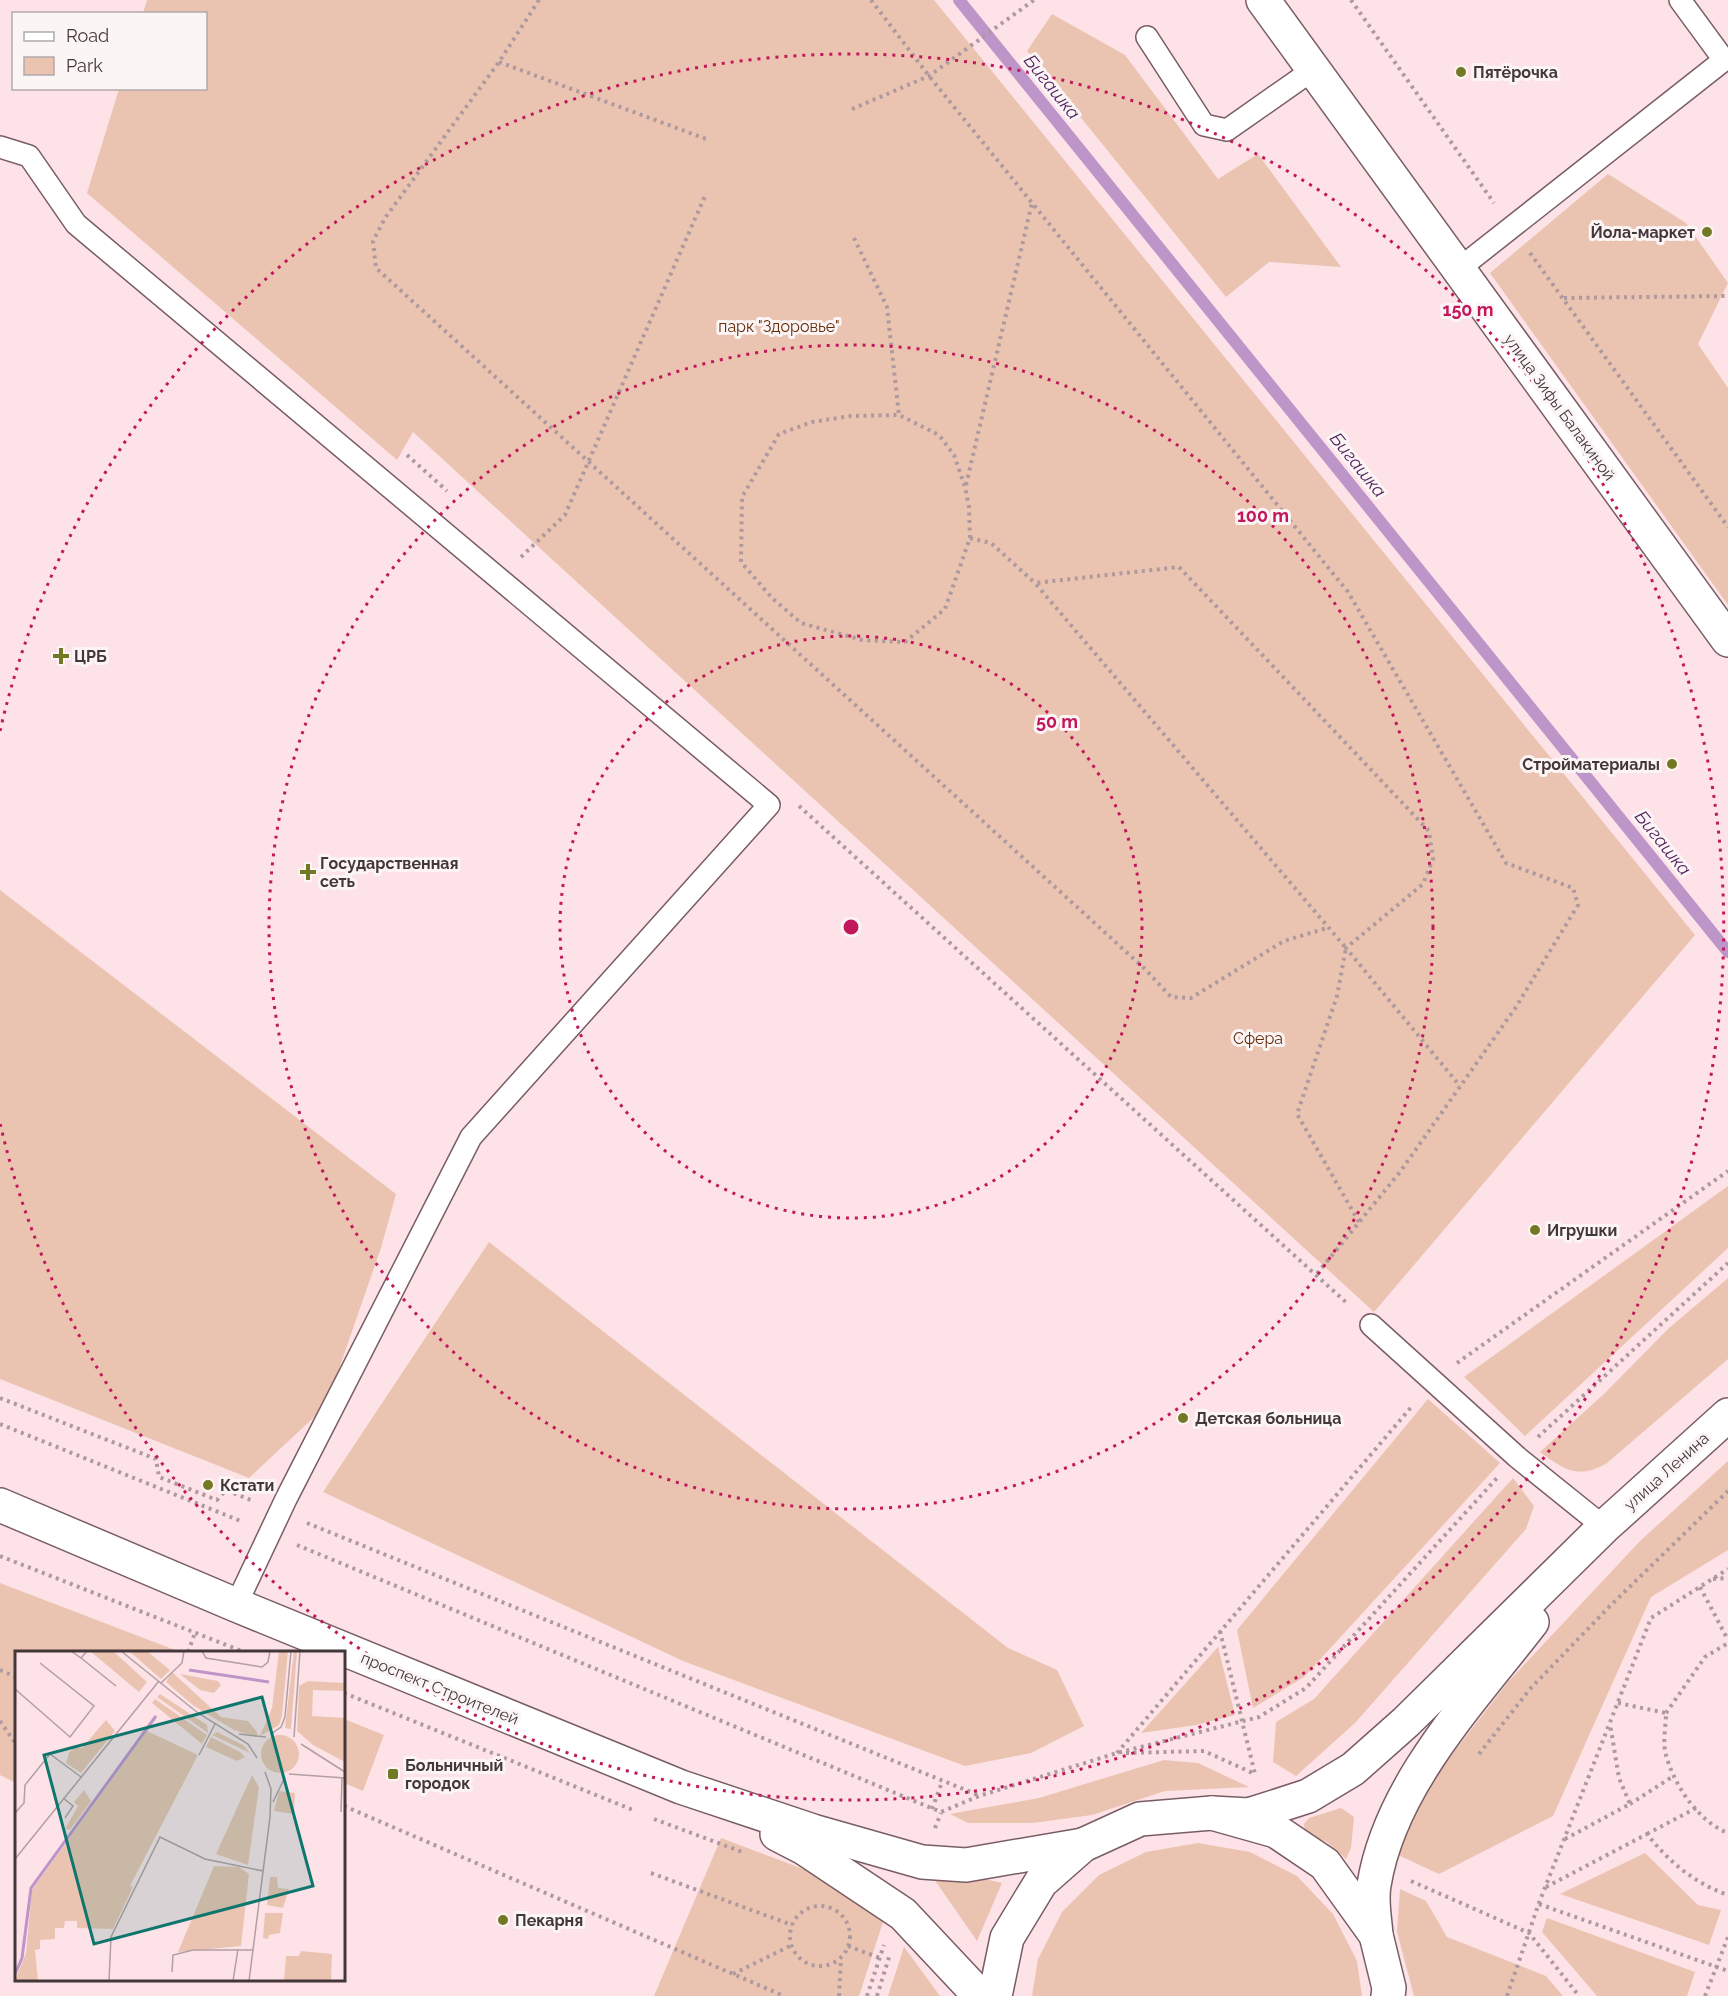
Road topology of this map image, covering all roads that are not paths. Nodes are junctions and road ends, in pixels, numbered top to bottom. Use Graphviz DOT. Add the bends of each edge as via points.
graph roads {
  1 [pos="1263,0"];
  2 [pos="1680,0"];
  3 [pos="1147,37"];
  4 [pos="1314,69"];
  5 [pos="0,147"];
  6 [pos="1460,268"];
  7 [pos="1728,640"];
  8 [pos="1371,1325"];
  9 [pos="1728,1415"];
  10 [pos="0,1505"];
  11 [pos="1604,1527"];
  12 [pos="236,1605"];
  13 [pos="681,1786"];
  14 [pos="1212,1813"];
  15 [pos="1083,1845"];
  16 [pos="1376,1935"];
  17 [pos="1390,1993"];
  18 [pos="980,1996"];
  19 [pos="995,1996"];
  1 -- 4 [label="street, улица Зифы Балакиной"];
  2 -- 6 [label="lane" via="1724,60"];
  3 -- 4 [label="lane" via="1204,125 1227,130"];
  4 -- 6 [label="street, улица Зифы Балакиной"];
  5 -- 12 [label="lane" via="29,156 76,224 769,805 471,1137"];
  6 -- 7 [label="street, улица Зифы Балакиной"];
  8 -- 11 [label="lane" via="1517,1457"];
  9 -- 11 [label="street, улица Ленина"];
  10 -- 12 [label="street, проспект Строителей"];
  11 -- 14 [label="street" via="1353,1769 1308,1796 1249,1815"];
  11 -- 16 [label="street" via="1416,1773 1387,1836 1373,1886"];
  12 -- 13 [label="street, проспект Строителей"];
  13 -- 15 [label="street, проспект Строителей" via="813,1831 922,1862 966,1865"];
  13 -- 18 [label="street, проспект Строителей" via="804,1848 896,1910"];
  14 -- 15 [label="street" via="1140,1819"];
  14 -- 16 [label="street" via="1276,1831 1325,1864"];
  15 -- 19 [label="street" via="1041,1882 1006,1938"];
  16 -- 17 [label="street"];
}
